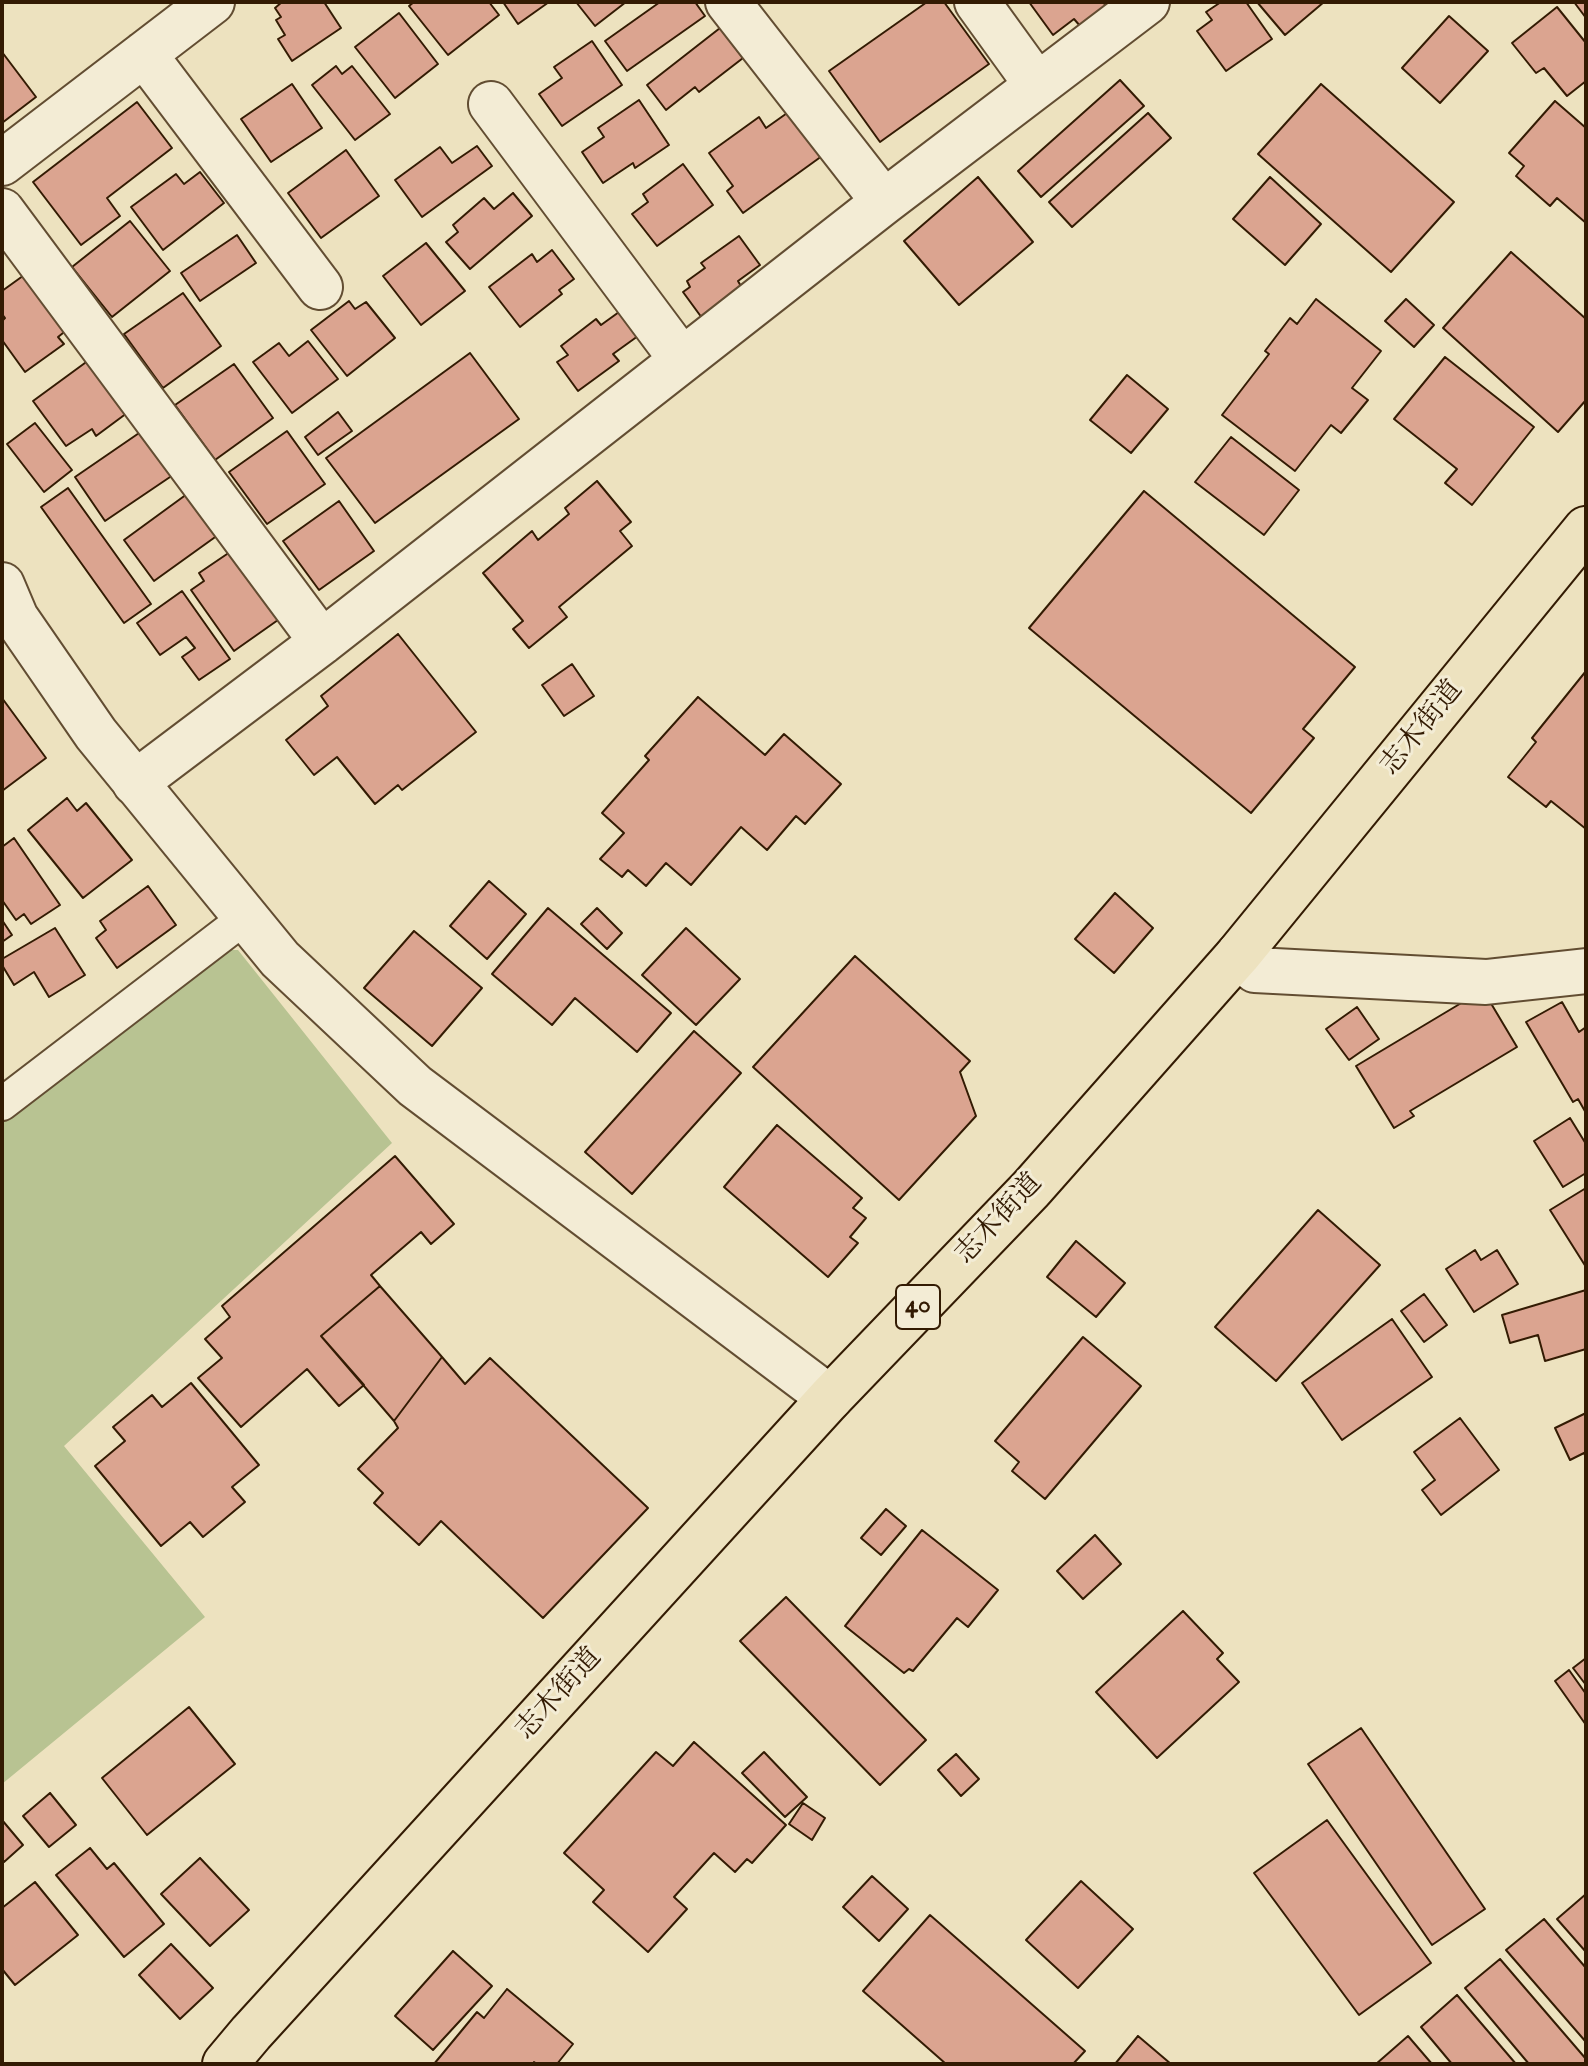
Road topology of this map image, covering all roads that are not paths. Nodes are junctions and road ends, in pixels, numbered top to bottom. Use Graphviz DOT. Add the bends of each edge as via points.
graph roads {
  1 [pos="212,2"];
  2 [pos="728,2"];
  3 [pos="977,2"];
  4 [pos="1147,2"];
  5 [pos="144,54"];
  6 [pos="1037,85"];
  7 [pos="491,104"];
  8 [pos="2,163"];
  9 [pos="884,202"];
  10 [pos="2,211"];
  11 [pos="320,287"];
  12 [pos="682,360"];
  13 [pos="1586,529"];
  14 [pos="2,585"];
  15 [pos="322,642"];
  16 [pos="135,783"];
  17 [pos="246,917"];
  18 [pos="1238,955"];
  19 [pos="1586,971"];
  20 [pos="2,1104"];
  21 [pos="830,1398"];
  22 [pos="225,2064"];
  1 -- 5 [label="street"];
  2 -- 9 [label="street"];
  3 -- 6 [label="street"];
  4 -- 6 [label="street"];
  5 -- 8 [label="street"];
  5 -- 11 [label="street"];
  6 -- 9 [label="street"];
  7 -- 12 [label="street"];
  9 -- 12 [label="street"];
  10 -- 15 [label="street"];
  12 -- 15 [label="street"];
  13 -- 18 [label="main road, 志木街道 / 40"];
  14 -- 16 [label="street" via="16,618"];
  15 -- 16 [label="street"];
  16 -- 17 [label="street"];
  17 -- 20 [label="lane"];
  17 -- 21 [label="street" via="280,959 415,1086"];
  18 -- 19 [label="street" via="1255,970 1486,982"];
  18 -- 21 [label="main road, 志木街道 / 40" via="1031,1189"];
  21 -- 22 [label="main road, 志木街道 / 40"];
}
